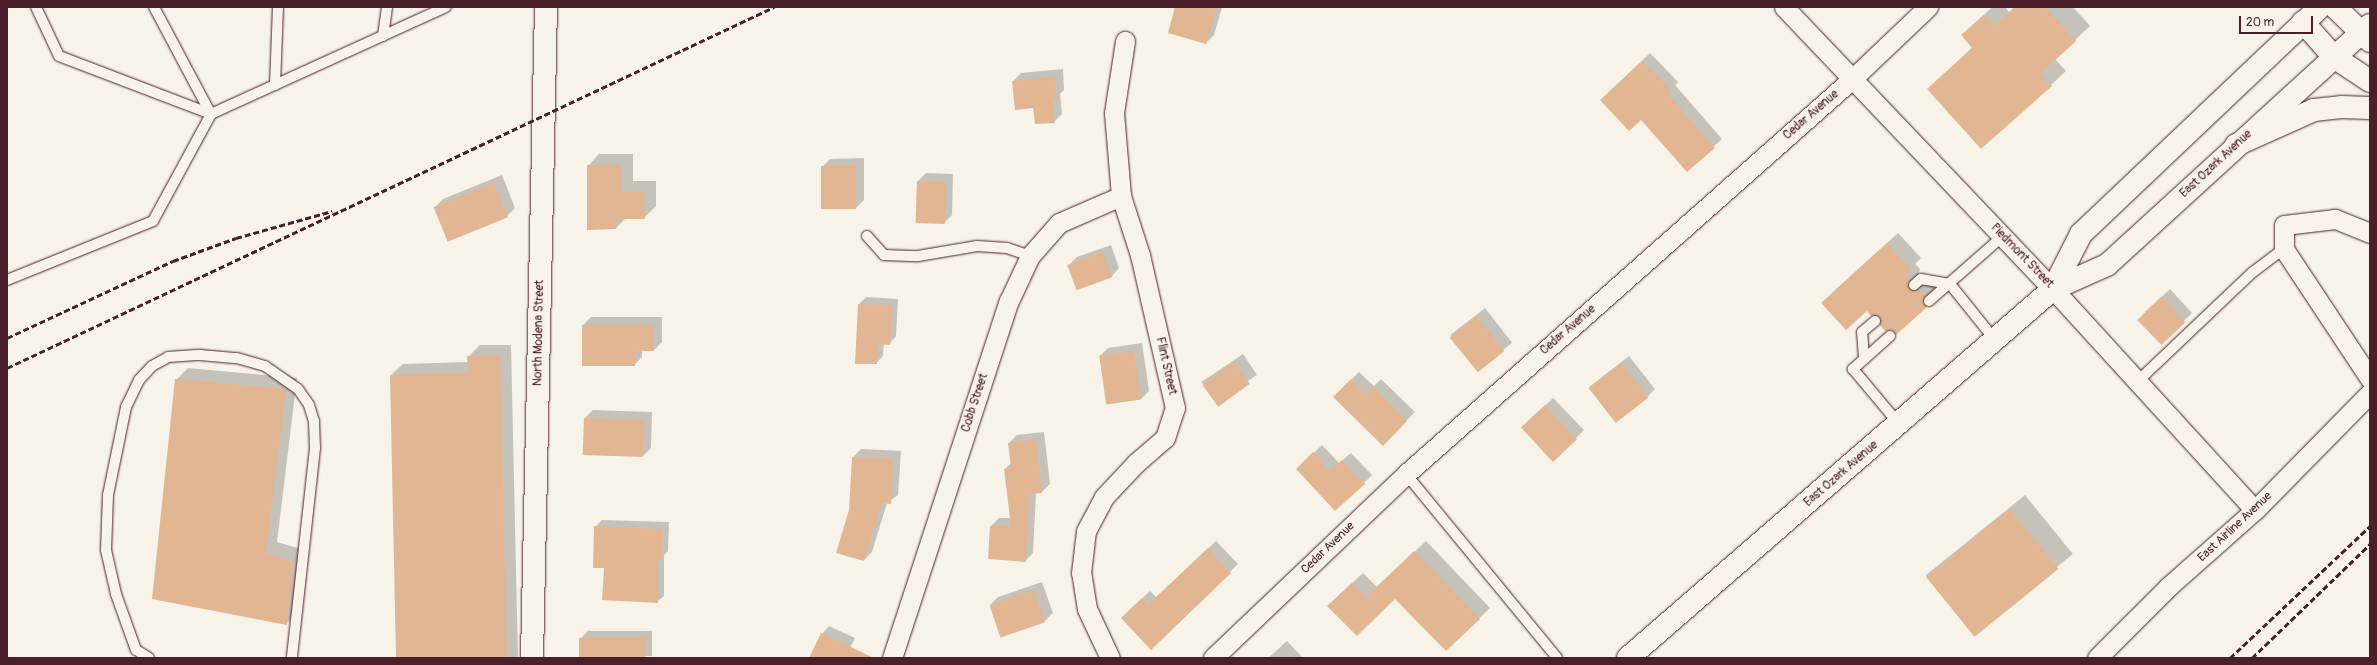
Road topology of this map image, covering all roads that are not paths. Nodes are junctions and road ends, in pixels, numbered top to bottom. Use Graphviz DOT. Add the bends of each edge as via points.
graph roads {
  1 [pos="36,7"];
  2 [pos="154,7"];
  3 [pos="278,7"];
  4 [pos="387,7"];
  5 [pos="446,7"];
  6 [pos="546,7"];
  7 [pos="1784,7"];
  8 [pos="1928,7"];
  9 [pos="2320,7"];
  10 [pos="2335,7"];
  11 [pos="2303,22"];
  12 [pos="2367,34"];
  13 [pos="383,36"];
  14 [pos="1125,41"];
  15 [pos="2334,57"];
  16 [pos="1852,79"];
  17 [pos="2370,81"];
  18 [pos="275,85"];
  19 [pos="2370,108"];
  20 [pos="211,114"];
  21 [pos="2236,145"];
  22 [pos="1120,196"];
  23 [pos="2370,233"];
  24 [pos="867,236"];
  25 [pos="2003,236"];
  26 [pos="2284,248"];
  27 [pos="1030,256"];
  28 [pos="7,280"];
  29 [pos="1950,284"];
  30 [pos="1914,285"];
  31 [pos="2053,289"];
  32 [pos="1929,301"];
  33 [pos="1876,321"];
  34 [pos="1890,336"];
  35 [pos="1995,340"];
  36 [pos="1864,359"];
  37 [pos="2370,379"];
  38 [pos="2138,381"];
  39 [pos="2370,393"];
  40 [pos="1899,424"];
  41 [pos="1406,474"];
  42 [pos="2255,510"];
  43 [pos="149,658"];
  44 [pos="292,658"];
  45 [pos="532,658"];
  46 [pos="892,658"];
  47 [pos="1110,658"];
  48 [pos="1213,658"];
  49 [pos="1557,658"];
  50 [pos="1628,658"];
  51 [pos="2097,658"];
  1 -- 20 [label="lane" via="59,56"];
  2 -- 20 [label="lane"];
  3 -- 18 [label="lane"];
  4 -- 13 [label="lane"];
  5 -- 13 [label="lane"];
  6 -- 45 [label="main road, North Modena Street"];
  7 -- 16 [label="street, Piedmont Street"];
  8 -- 16 [label="street, Cedar Avenue"];
  9 -- 11 [label="main road, East Ozark Avenue"];
  10 -- 12 [label="main road"];
  11 -- 15 [label="main road"];
  11 -- 31 [label="main road, East Ozark Avenue" via="2081,234"];
  12 -- 15 [label="main road, East Ozark Avenue"];
  13 -- 18 [label="lane"];
  14 -- 22 [label="street, Flint Street" via="1114,113"];
  15 -- 17 [label="main road"];
  15 -- 21 [label="main road, East Ozark Avenue"];
  16 -- 25 [label="street, Piedmont Street"];
  16 -- 41 [label="street, Cedar Avenue"];
  18 -- 20 [label="lane"];
  19 -- 21 [label="main road" via="2341,107 2314,110"];
  20 -- 28 [label="lane" via="153,221"];
  21 -- 31 [label="main road, East Ozark Avenue" via="2107,265"];
  22 -- 27 [label="street, Cobb Street" via="1059,223"];
  22 -- 47 [label="street, Flint Street" via="1140,255 1175,408 1165,438 1136,463 1104,497 1086,531 1081,573 1087,609"];
  23 -- 26 [label="street" via="2335,219 2284,225"];
  24 -- 27 [label="lane" via="884,255 918,256 977,246 1008,248"];
  25 -- 29 [label="lane"];
  25 -- 31 [label="street, Piedmont Street"];
  26 -- 37 [label="street"];
  26 -- 38 [label="lane" via="2252,272"];
  27 -- 46 [label="street, Cobb Street" via="1009,301"];
  29 -- 30 [label="lane" via="1921,279"];
  29 -- 32 [label="lane"];
  29 -- 35 [label="lane"];
  31 -- 35 [label="main road, East Ozark Avenue"];
  31 -- 38 [label="street, Piedmont Street"];
  33 -- 36 [label="lane" via="1862,332"];
  34 -- 36 [label="lane"];
  35 -- 40 [label="main road, East Ozark Avenue"];
  36 -- 40 [label="lane" via="1853,369"];
  38 -- 42 [label="street, Piedmont Street"];
  39 -- 42 [label="street, East Airline Avenue"];
  40 -- 50 [label="main road, East Ozark Avenue"];
  41 -- 48 [label="street, Cedar Avenue"];
  41 -- 49 [label="lane"];
  42 -- 51 [label="street, East Airline Avenue" via="2169,586"];
  43 -- 44 [label="lane" via="136,650 116,594 106,550 108,495 126,407 139,380 152,366 168,357 200,355 237,358 265,366 298,389 314,421 316,448"];
}
